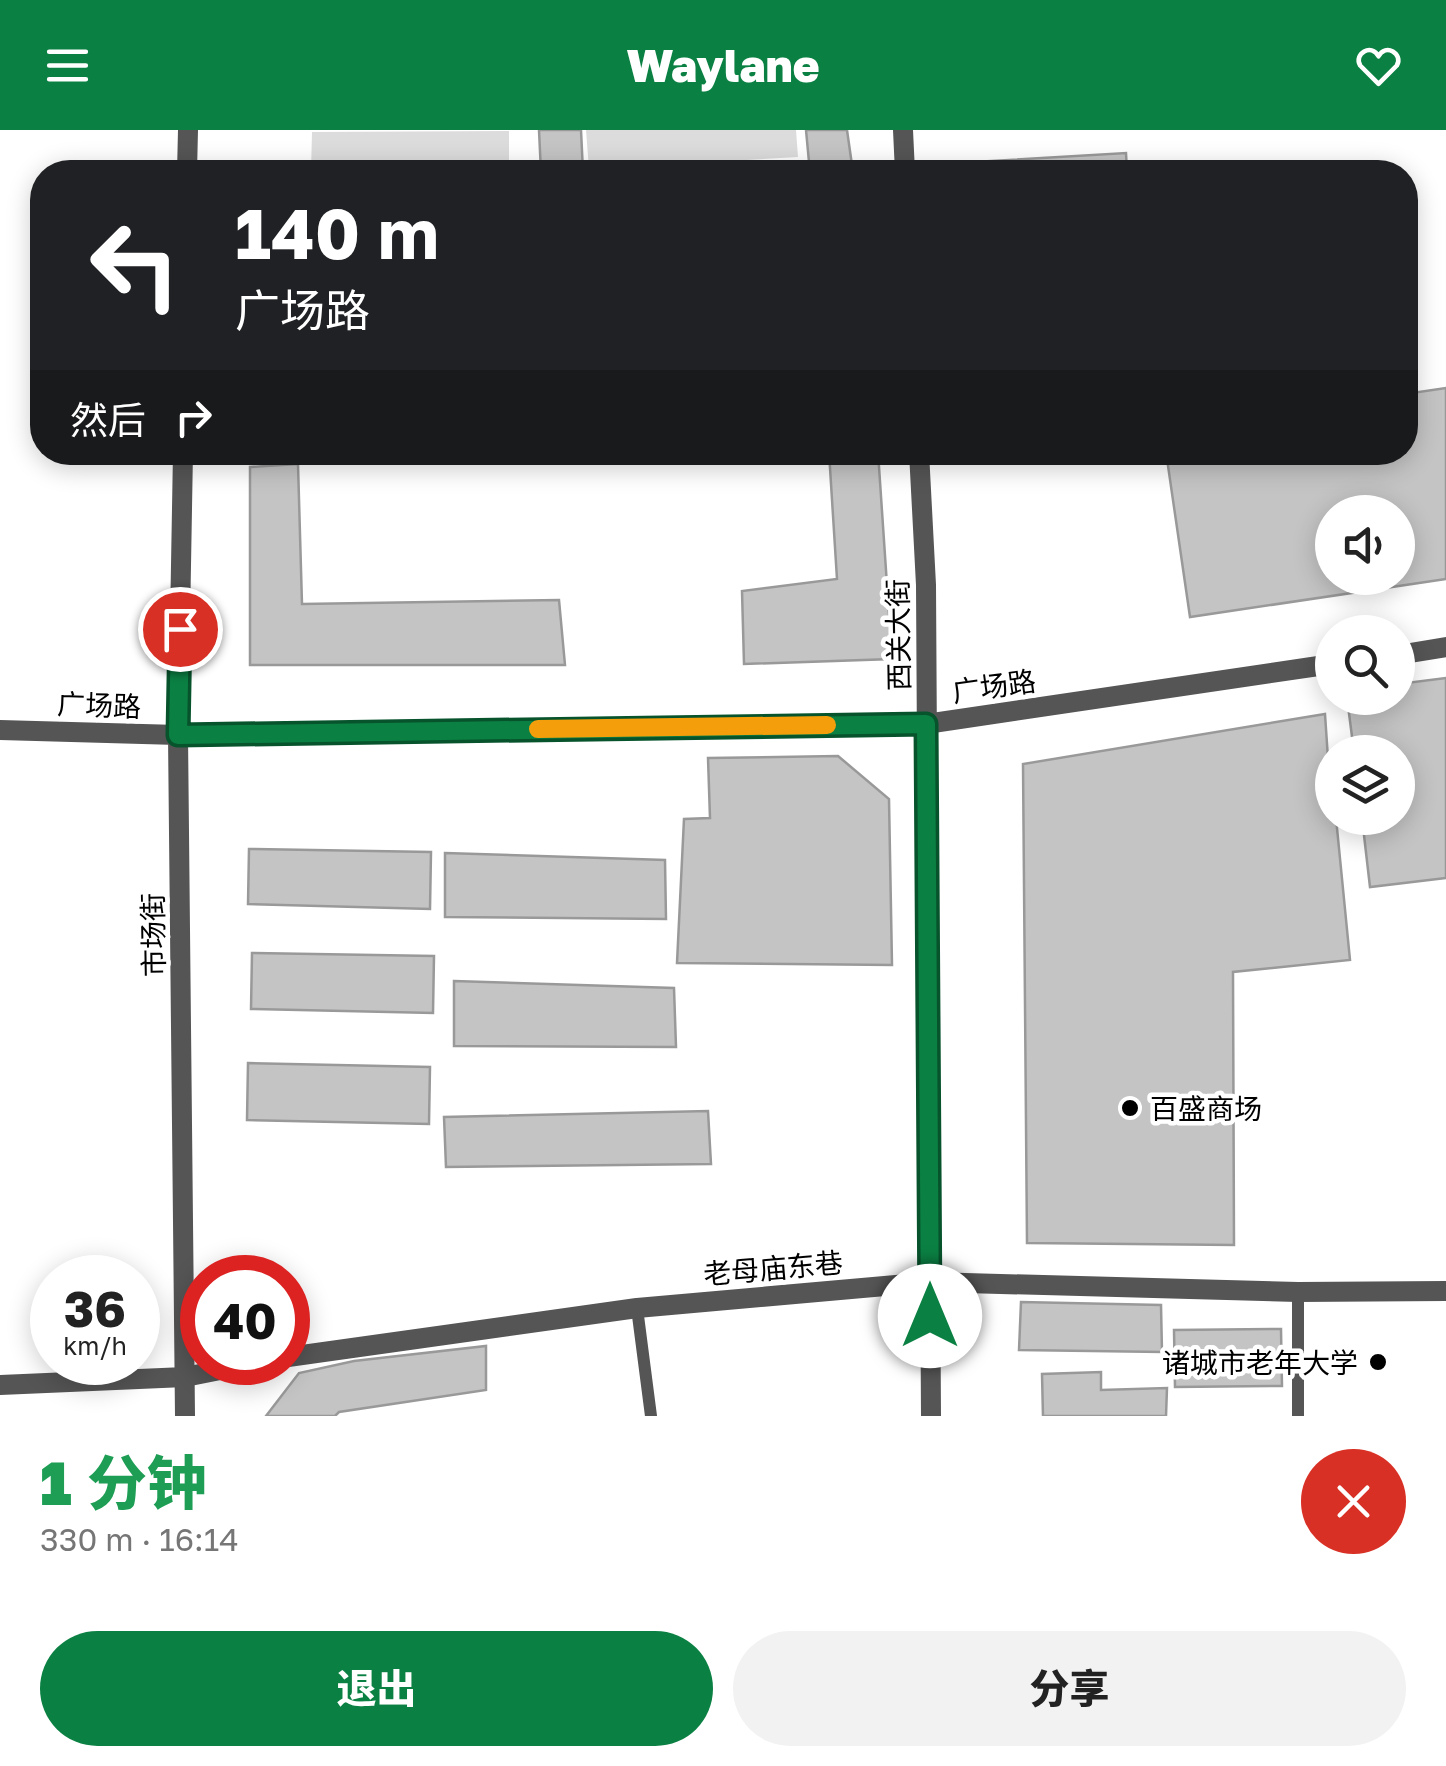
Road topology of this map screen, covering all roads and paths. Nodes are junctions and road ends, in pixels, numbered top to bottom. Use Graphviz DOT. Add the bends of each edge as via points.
graph roads {
  1 [pos="188,130"];
  2 [pos="903,130"];
  3 [pos="187,160"];
  4 [pos="905,160"];
  5 [pos="183,465"];
  6 [pos="920,465"];
  7 [pos="1446,648"];
  8 [pos="1415,652"];
  9 [pos="1315,667"];
  10 [pos="926,724"];
  11 [pos="0,730"];
  12 [pos="178,735"];
  13 [pos="184,1255"];
  14 [pos="930,1282"];
  15 [pos="1446,1291"];
  16 [pos="1298,1292"];
  17 [pos="637,1308"];
  18 [pos="310,1354"];
  19 [pos="180,1377"];
  20 [pos="185,1385"];
  21 [pos="0,1386"];
  22 [pos="185,1416"];
  23 [pos="651,1416"];
  24 [pos="931,1416"];
  25 [pos="1298,1416"];
  1 -- 3 [label="street"];
  2 -- 4 [label="street"];
  5 -- 12 [label="street, 市场街"];
  6 -- 10 [label="street, 西关大街"];
  7 -- 8 [label="street"];
  9 -- 10 [label="street, 广场路"];
  10 -- 12 [label="street, 广场路"];
  10 -- 14 [label="street, 西关大街"];
  11 -- 12 [label="street, 广场路"];
  12 -- 13 [label="street, 市场街"];
  14 -- 16 [label="street, 老母庙东巷"];
  14 -- 17 [label="street, 老母庙东巷"];
  14 -- 24 [label="street, 西关大街"];
  15 -- 16 [label="street, 老母庙东巷"];
  16 -- 25 [label="lane"];
  17 -- 18 [label="street, 老母庙东巷"];
  17 -- 23 [label="lane"];
  19 -- 21 [label="street"];
  20 -- 22 [label="street, 市场街"];
}
